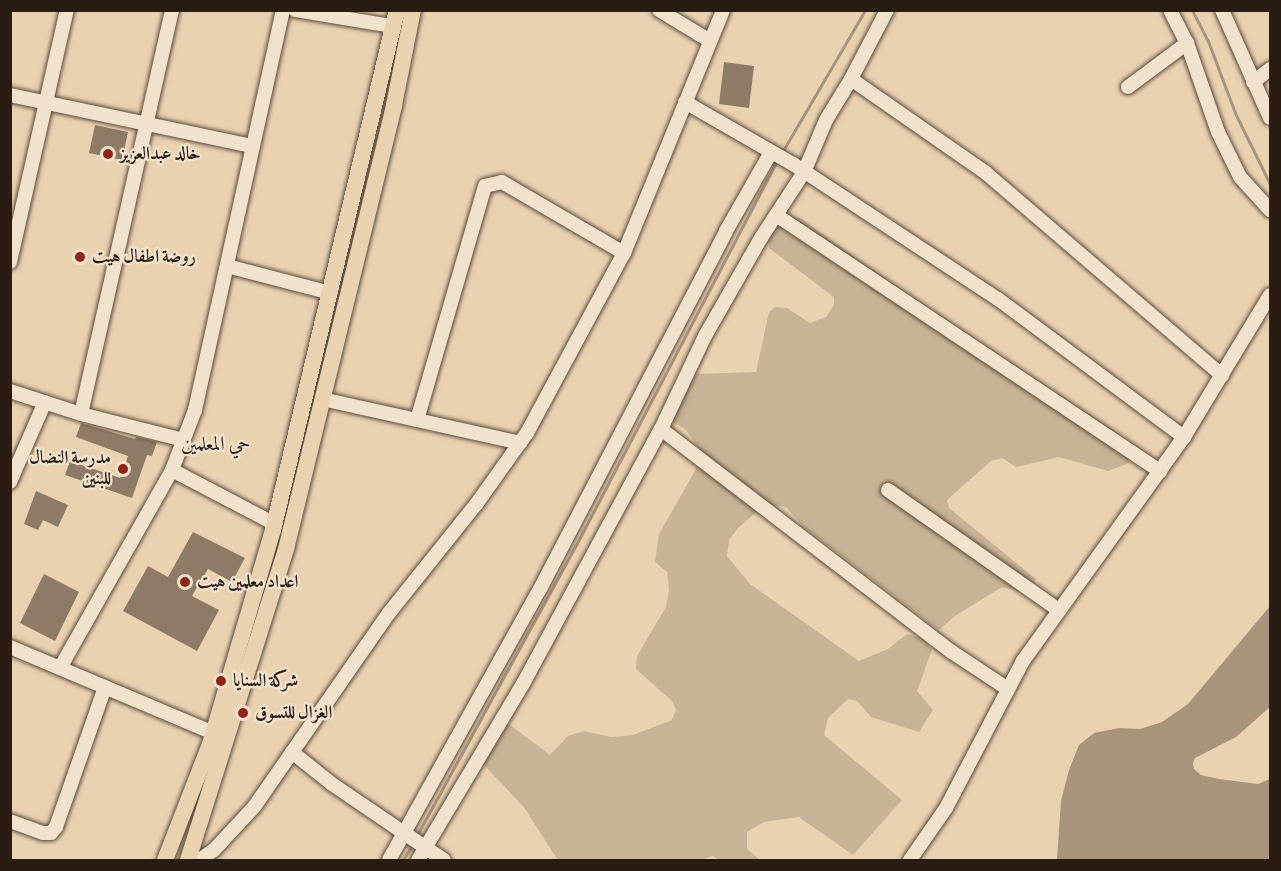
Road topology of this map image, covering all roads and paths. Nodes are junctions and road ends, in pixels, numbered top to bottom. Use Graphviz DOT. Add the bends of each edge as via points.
graph roads {
  1 [pos="67,10"];
  2 [pos="172,10"];
  3 [pos="283,10"];
  4 [pos="295,10"];
  5 [pos="413,10"];
  6 [pos="659,10"];
  7 [pos="723,10"];
  8 [pos="887,10"];
  9 [pos="1170,10"];
  10 [pos="1222,10"];
  11 [pos="395,18"];
  12 [pos="710,41"];
  13 [pos="1187,43"];
  14 [pos="1270,69"];
  15 [pos="851,79"];
  16 [pos="1253,82"];
  17 [pos="1128,87"];
  18 [pos="10,95"];
  19 [pos="685,102"];
  20 [pos="47,103"];
  21 [pos="1270,118"];
  22 [pos="145,125"];
  23 [pos="254,146"];
  24 [pos="774,153"];
  25 [pos="799,168"];
  26 [pos="17,201"];
  27 [pos="1270,210"];
  28 [pos="776,215"];
  29 [pos="624,253"];
  30 [pos="10,262"];
  31 [pos="227,266"];
  32 [pos="331,293"];
  33 [pos="1270,295"];
  34 [pos="1222,375"];
  35 [pos="10,391"];
  36 [pos="322,399"];
  37 [pos="45,402"];
  38 [pos="81,414"];
  39 [pos="417,420"];
  40 [pos="661,429"];
  41 [pos="1184,437"];
  42 [pos="183,440"];
  43 [pos="520,443"];
  44 [pos="172,470"];
  45 [pos="1160,471"];
  46 [pos="10,482"];
  47 [pos="888,490"];
  48 [pos="275,524"];
  49 [pos="1059,610"];
  50 [pos="10,647"];
  51 [pos="60,668"];
  52 [pos="105,687"];
  53 [pos="1008,689"];
  54 [pos="214,733"];
  55 [pos="292,752"];
  56 [pos="10,821"];
  57 [pos="405,833"];
  58 [pos="425,846"];
  59 [pos="165,861"];
  60 [pos="188,861"];
  61 [pos="193,861"];
  62 [pos="389,861"];
  63 [pos="418,861"];
  64 [pos="444,861"];
  65 [pos="910,861"];
  1 -- 20 [label="street"];
  2 -- 22 [label="street"];
  3 -- 23 [label="street"];
  4 -- 11 [label="street"];
  5 -- 36 [label="main road" via="394,105"];
  6 -- 12 [label="street"];
  7 -- 12 [label="street"];
  8 -- 15 [label="street"];
  9 -- 13 [label="street"];
  10 -- 16 [label="street"];
  11 -- 32 [label="main road"];
  12 -- 19 [label="street"];
  13 -- 17 [label="street"];
  13 -- 27 [label="street" via="1218,132 1240,177"];
  14 -- 16 [label="street"];
  15 -- 25 [label="street"];
  15 -- 34 [label="street" via="986,172"];
  16 -- 21 [label="street"];
  18 -- 20 [label="street"];
  19 -- 24 [label="street"];
  19 -- 29 [label="street"];
  20 -- 22 [label="street"];
  20 -- 26 [label="street"];
  22 -- 23 [label="street"];
  22 -- 38 [label="street"];
  23 -- 31 [label="street"];
  24 -- 25 [label="street"];
  24 -- 57 [label="street" via="726,231 540,589"];
  25 -- 28 [label="street"];
  25 -- 41 [label="street" via="998,299"];
  26 -- 30 [label="street"];
  28 -- 40 [label="street" via="705,336"];
  28 -- 45 [label="street"];
  29 -- 39 [label="street" via="502,182 485,186"];
  29 -- 43 [label="street"];
  31 -- 32 [label="street"];
  31 -- 42 [label="street" via="195,410"];
  32 -- 48 [label="main road"];
  33 -- 34 [label="street"];
  34 -- 41 [label="street"];
  35 -- 37 [label="street"];
  36 -- 39 [label="street"];
  36 -- 60 [label="main road" via="286,549"];
  37 -- 38 [label="street"];
  37 -- 46 [label="street"];
  38 -- 42 [label="street"];
  39 -- 43 [label="street"];
  40 -- 53 [label="street" via="952,652"];
  40 -- 58 [label="street" via="524,682"];
  41 -- 45 [label="street"];
  42 -- 44 [label="street"];
  43 -- 55 [label="street" via="389,613"];
  44 -- 48 [label="street"];
  44 -- 51 [label="street"];
  45 -- 49 [label="street"];
  47 -- 49 [label="street"];
  48 -- 54 [label="main road"];
  49 -- 53 [label="street"];
  50 -- 51 [label="street"];
  51 -- 52 [label="street"];
  52 -- 54 [label="street"];
  52 -- 56 [label="street" via="56,827 51,833 43,833"];
  53 -- 65 [label="street" via="946,808"];
  54 -- 59 [label="main road"];
  55 -- 57 [label="street"];
  55 -- 61 [label="street" via="254,807 214,850"];
  57 -- 58 [label="street"];
  57 -- 62 [label="street"];
  58 -- 63 [label="street"];
  58 -- 64 [label="street"];
}
